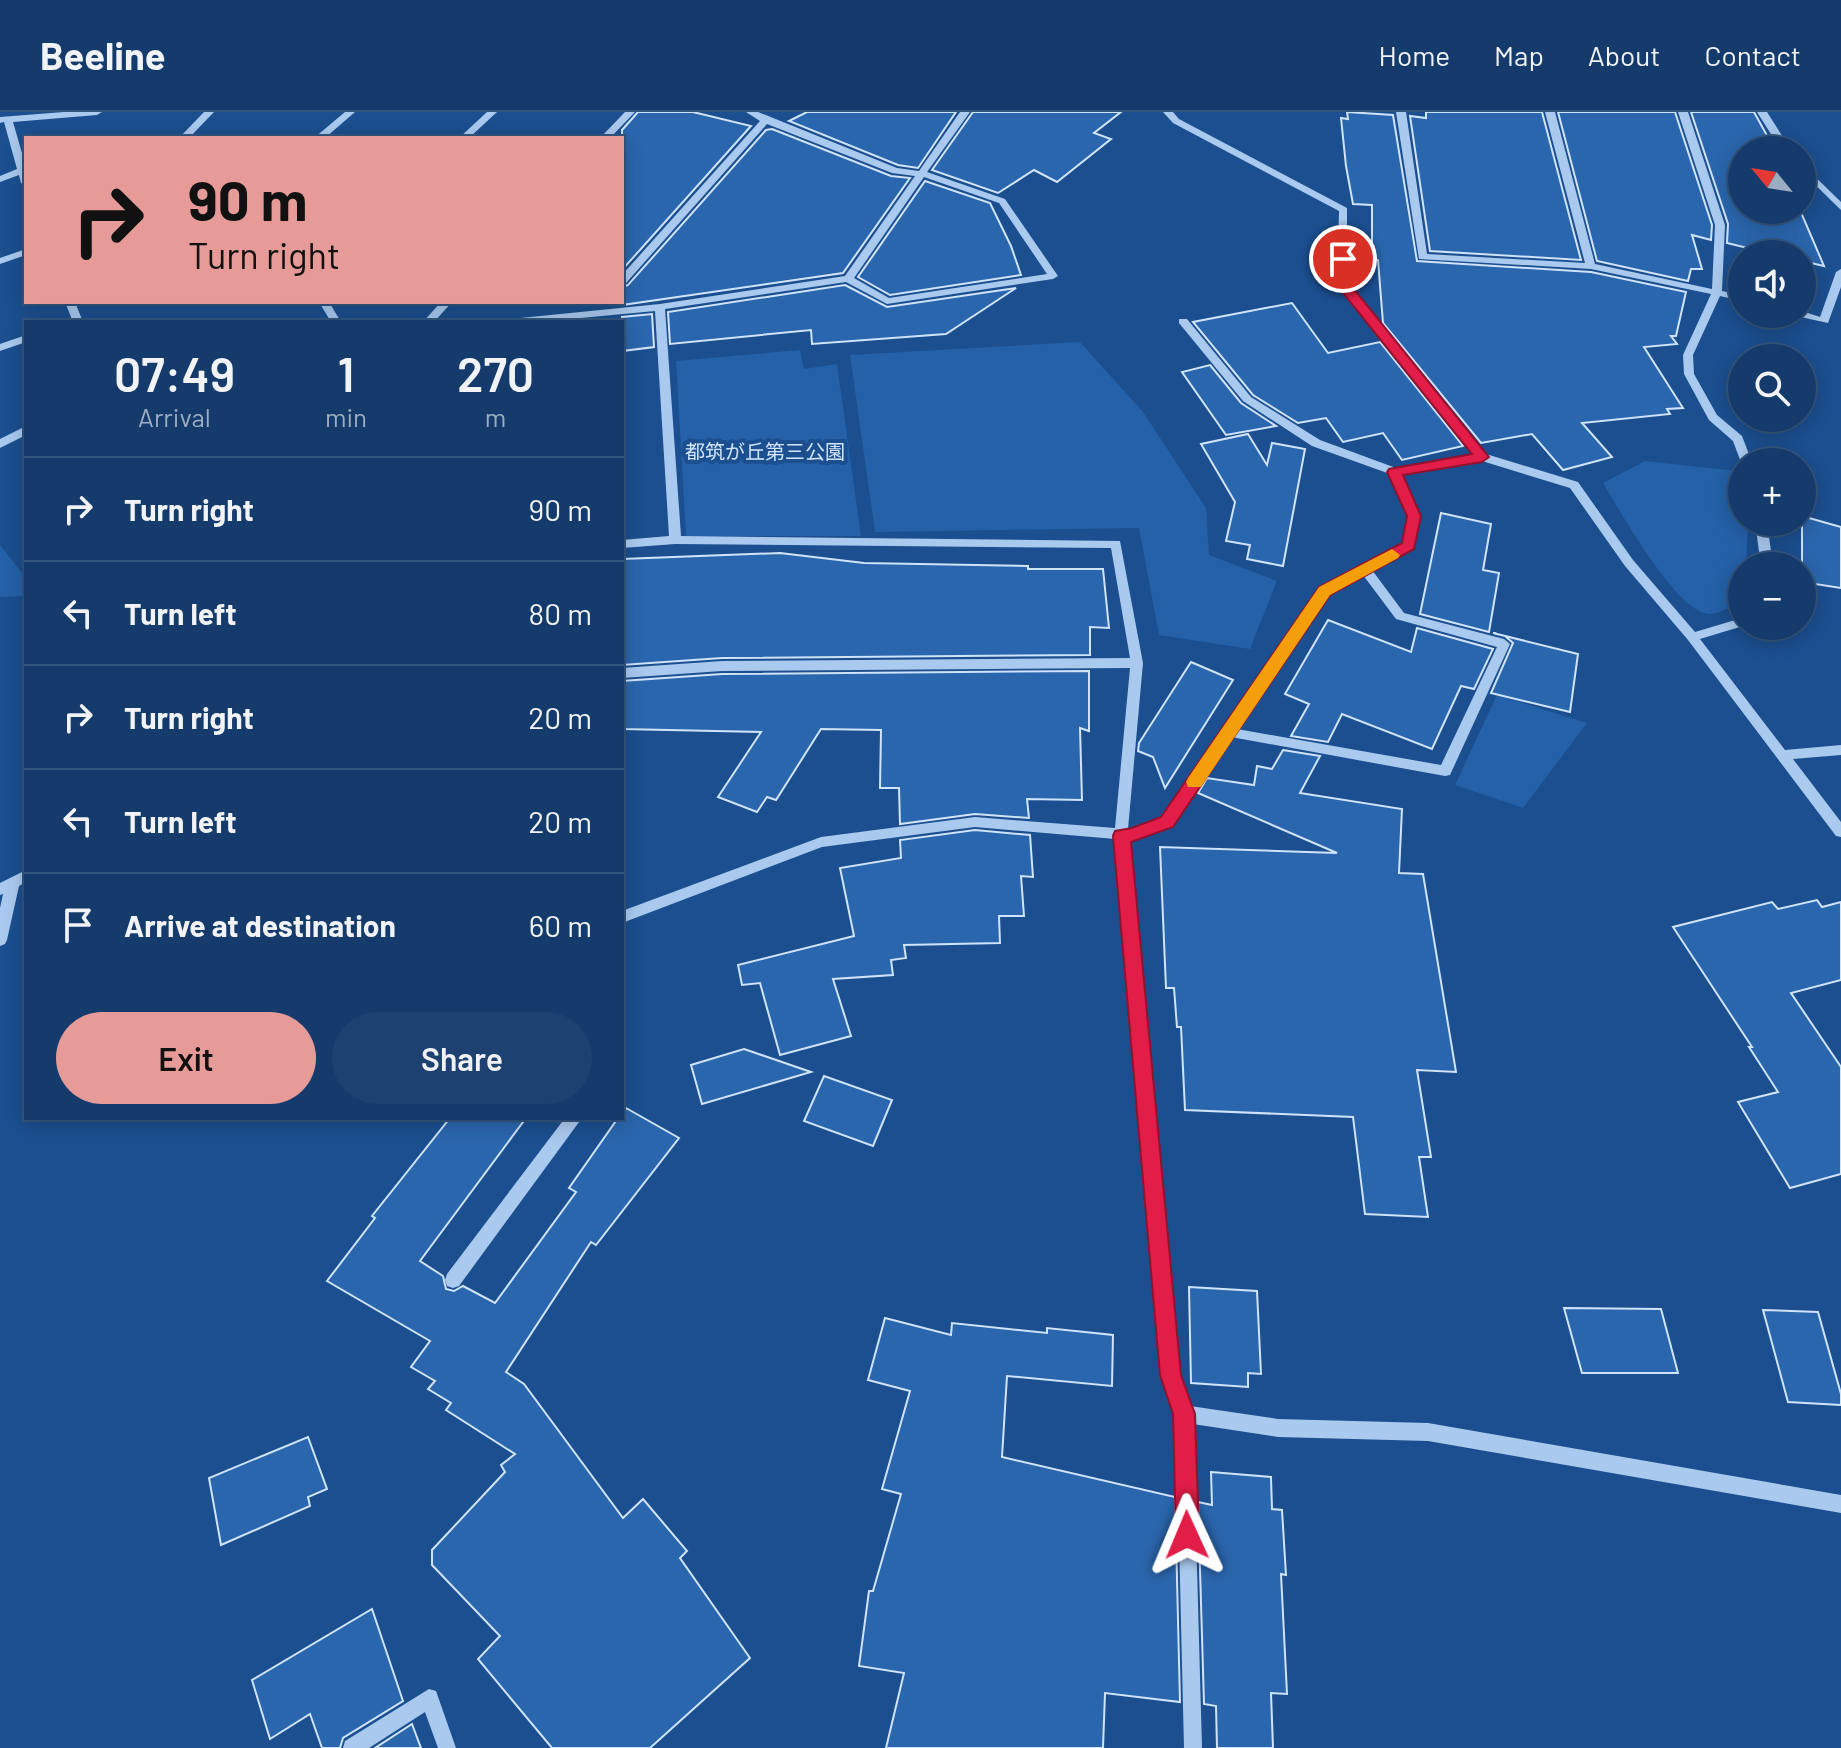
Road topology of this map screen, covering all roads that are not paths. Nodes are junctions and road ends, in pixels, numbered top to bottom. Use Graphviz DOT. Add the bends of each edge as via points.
graph roads {
  1 [pos="97,112"];
  2 [pos="209,112"];
  3 [pos="350,112"];
  4 [pos="492,112"];
  5 [pos="630,112"];
  6 [pos="751,112"];
  7 [pos="965,112"];
  8 [pos="1168,112"];
  9 [pos="1401,112"];
  10 [pos="1550,112"];
  11 [pos="1683,112"];
  12 [pos="1762,112"];
  13 [pos="59,113"];
  14 [pos="4,120"];
  15 [pos="765,120"];
  16 [pos="186,136"];
  17 [pos="321,136"];
  18 [pos="466,136"];
  19 [pos="607,136"];
  20 [pos="1777,136"];
  21 [pos="22,171"];
  22 [pos="923,174"];
  23 [pos="24,177"];
  24 [pos="0,179"];
  25 [pos="1816,181"];
  26 [pos="1841,207"];
  27 [pos="24,253"];
  28 [pos="0,261"];
  29 [pos="1591,266"];
  30 [pos="1841,272"];
  31 [pos="624,279"];
  32 [pos="848,279"];
  33 [pos="1717,292"];
  34 [pos="1728,295"];
  35 [pos="445,304"];
  36 [pos="602,304"];
  37 [pos="660,307"];
  38 [pos="593,314"];
  39 [pos="1816,319"];
  40 [pos="430,320"];
  41 [pos="547,320"];
  42 [pos="1183,321"];
  43 [pos="24,339"];
  44 [pos="0,348"];
  45 [pos="24,431"];
  46 [pos="0,444"];
  47 [pos="1741,448"];
  48 [pos="1482,457"];
  49 [pos="1395,472"];
  50 [pos="675,540"];
  51 [pos="624,544"];
  52 [pos="1365,570"];
  53 [pos="1728,626"];
  54 [pos="1692,637"];
  55 [pos="1137,663"];
  56 [pos="624,673"];
  57 [pos="1229,732"];
  58 [pos="1841,750"];
  59 [pos="1783,755"];
  60 [pos="1841,832"];
  61 [pos="1121,836"];
  62 [pos="24,877"];
  63 [pos="6,887"];
  64 [pos="624,916"];
  65 [pos="0,940"];
  66 [pos="573,1120"];
  67 [pos="453,1280"];
  68 [pos="1184,1414"];
  69 [pos="1841,1504"];
  70 [pos="352,1748"];
  71 [pos="447,1748"];
  72 [pos="1193,1748"];
  1 -- 13 [label="street"];
  2 -- 16 [label="street"];
  3 -- 17 [label="street"];
  4 -- 18 [label="street"];
  5 -- 19 [label="street"];
  6 -- 15 [label="street"];
  7 -- 22 [label="street"];
  8 -- 48 [label="street" via="1344,210 1342,283"];
  9 -- 29 [label="street" via="1422,257"];
  10 -- 29 [label="street"];
  11 -- 33 [label="street" via="1720,225"];
  12 -- 20 [label="street"];
  13 -- 14 [label="street"];
  14 -- 21 [label="street"];
  15 -- 22 [label="street" via="895,171"];
  15 -- 31 [label="street"];
  21 -- 23 [label="street"];
  21 -- 24 [label="street"];
  22 -- 32 [label="street"];
  22 -- 32 [label="street" via="1002,201 1053,276 887,301"];
  25 -- 26 [label="street"];
  27 -- 28 [label="street"];
  29 -- 33 [label="street"];
  30 -- 39 [label="street" via="1824,321"];
  32 -- 37 [label="street"];
  33 -- 34 [label="street"];
  33 -- 47 [label="street" via="1688,355 1689,374 1713,417"];
  35 -- 40 [label="street"];
  36 -- 38 [label="street"];
  37 -- 38 [label="street"];
  37 -- 50 [label="street"];
  38 -- 41 [label="street"];
  42 -- 49 [label="street" via="1247,399 1316,443"];
  43 -- 44 [label="street"];
  45 -- 46 [label="street"];
  48 -- 49 [label="street"];
  48 -- 54 [label="street" via="1574,485 1629,563"];
  49 -- 52 [label="street" via="1414,516 1409,545"];
  50 -- 51 [label="street"];
  50 -- 55 [label="street" via="1116,544"];
  52 -- 57 [label="street" via="1324,591"];
  52 -- 57 [label="street" via="1400,616 1504,644 1445,771"];
  53 -- 54 [label="street"];
  54 -- 59 [label="street"];
  55 -- 56 [label="street" via="722,666"];
  55 -- 61 [label="street"];
  57 -- 61 [label="street" via="1167,822"];
  58 -- 59 [label="street"];
  59 -- 60 [label="street"];
  61 -- 64 [label="street" via="975,822 864,835 821,842"];
  61 -- 68 [label="street" via="1170,1375"];
  62 -- 63 [label="street"];
  63 -- 65 [label="street"];
  66 -- 67 [label="street"];
  68 -- 69 [label="street" via="1278,1428 1428,1432"];
  68 -- 72 [label="street"];
  70 -- 71 [label="street" via="429,1698"];
}
